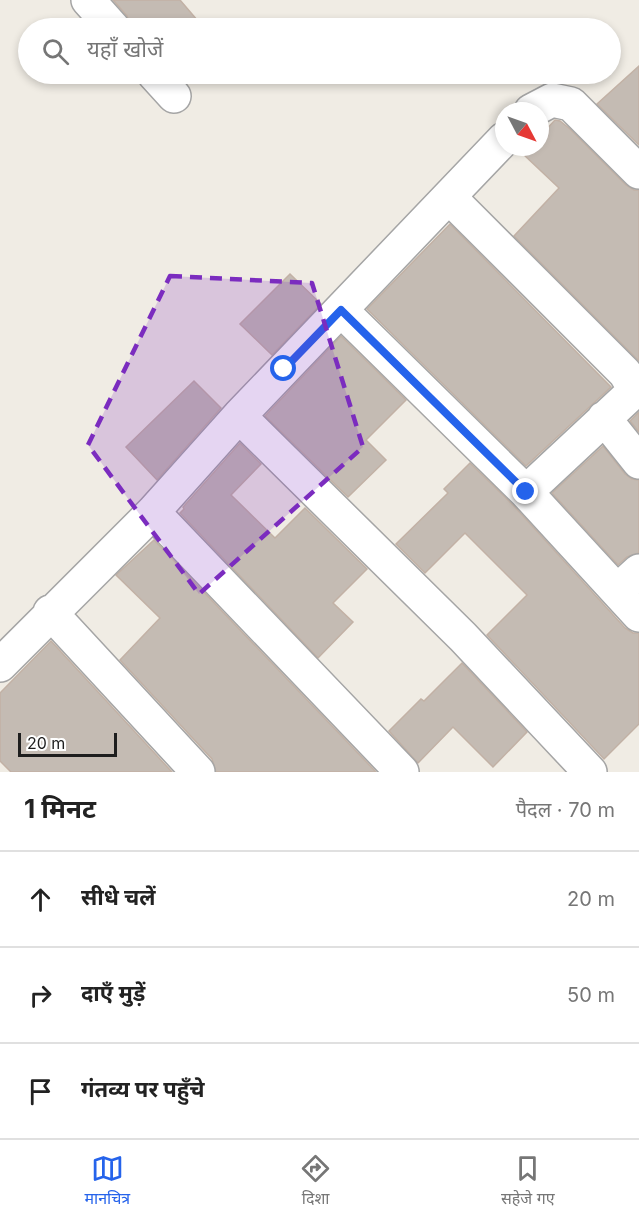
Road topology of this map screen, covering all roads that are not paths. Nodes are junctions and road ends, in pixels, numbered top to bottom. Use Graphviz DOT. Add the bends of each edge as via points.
graph roads {
  1 [pos="88,0"];
  2 [pos="104,18"];
  3 [pos="548,102"];
  4 [pos="495,149"];
  5 [pos="639,172"];
  6 [pos="449,198"];
  7 [pos="341,310"];
  8 [pos="239,416"];
  9 [pos="604,418"];
  10 [pos="639,462"];
  11 [pos="526,492"];
  12 [pos="153,512"];
  13 [pos="628,581"];
  14 [pos="50,612"];
  15 [pos="639,615"];
  16 [pos="0,665"];
  17 [pos="198,772"];
  18 [pos="402,772"];
  19 [pos="590,772"];
  1 -- 2 [label="street"];
  3 -- 5 [label="street" via="571,104"];
  4 -- 6 [label="street"];
  6 -- 7 [label="street"];
  6 -- 9 [label="street" via="625,373 631,383 631,394"];
  7 -- 8 [label="street"];
  7 -- 11 [label="street"];
  8 -- 12 [label="street"];
  8 -- 19 [label="street" via="463,637"];
  9 -- 10 [label="street"];
  9 -- 11 [label="street"];
  11 -- 13 [label="street"];
  12 -- 14 [label="street"];
  12 -- 18 [label="street"];
  13 -- 15 [label="street"];
  14 -- 16 [label="street"];
  14 -- 17 [label="street"];
}
